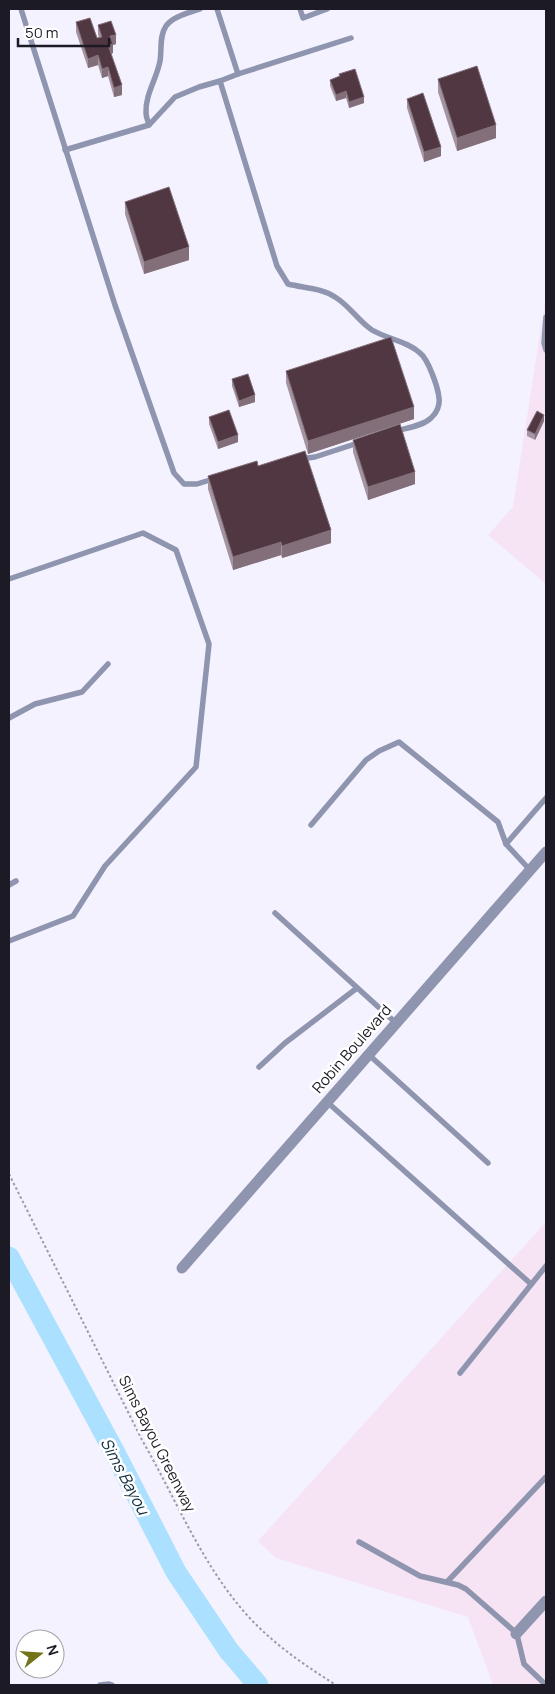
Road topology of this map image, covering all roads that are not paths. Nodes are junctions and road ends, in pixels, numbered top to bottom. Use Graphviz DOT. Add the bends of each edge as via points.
graph roads {
  1 [pos="20,9"];
  2 [pos="200,9"];
  3 [pos="217,9"];
  4 [pos="300,9"];
  5 [pos="327,9"];
  6 [pos="351,38"];
  7 [pos="238,74"];
  8 [pos="220,81"];
  9 [pos="149,125"];
  10 [pos="66,150"];
  11 [pos="546,318"];
  12 [pos="546,350"];
  13 [pos="390,433"];
  14 [pos="364,441"];
  15 [pos="296,460"];
  16 [pos="216,478"];
  17 [pos="9,579"];
  18 [pos="108,664"];
  19 [pos="9,718"];
  20 [pos="546,798"];
  21 [pos="311,825"];
  22 [pos="506,844"];
  23 [pos="546,852"];
  24 [pos="530,870"];
  25 [pos="16,881"];
  26 [pos="9,885"];
  27 [pos="275,914"];
  28 [pos="9,940"];
  29 [pos="357,988"];
  30 [pos="396,1022"];
  31 [pos="368,1054"];
  32 [pos="259,1067"];
  33 [pos="326,1102"];
  34 [pos="488,1163"];
  35 [pos="546,1266"];
  36 [pos="182,1268"];
  37 [pos="531,1284"];
  38 [pos="460,1373"];
  39 [pos="546,1476"];
  40 [pos="359,1542"];
  41 [pos="447,1582"];
  42 [pos="546,1601"];
  43 [pos="516,1634"];
  44 [pos="100,1685"];
  45 [pos="112,1685"];
  46 [pos="546,1685"];
  1 -- 10 [label="lane"];
  2 -- 9 [label="lane" via="176,18 165,27 160,42 158,71 147,104"];
  3 -- 7 [label="lane"];
  4 -- 5 [label="lane" via="303,18"];
  6 -- 7 [label="lane"];
  7 -- 8 [label="lane"];
  8 -- 9 [label="lane" via="175,97"];
  8 -- 13 [label="lane" via="282,277 288,284 335,296 364,325 420,353 428,363 439,398 437,410 426,422"];
  9 -- 10 [label="lane"];
  10 -- 16 [label="lane" via="115,306 174,473 184,484"];
  11 -- 12 [label="lane"];
  14 -- 15 [label="lane"];
  17 -- 28 [label="lane" via="143,533 176,550 209,644 196,766 105,866 73,916"];
  18 -- 19 [label="lane" via="82,692 36,704"];
  20 -- 22 [label="lane"];
  21 -- 22 [label="lane" via="366,760 399,742 498,822"];
  22 -- 24 [label="lane"];
  23 -- 24 [label="street, Robin Boulevard"];
  24 -- 30 [label="street, Robin Boulevard"];
  25 -- 26 [label="lane"];
  27 -- 29 [label="lane"];
  29 -- 30 [label="lane"];
  29 -- 32 [label="lane"];
  30 -- 31 [label="street, Robin Boulevard"];
  31 -- 33 [label="street, Robin Boulevard"];
  31 -- 34 [label="lane"];
  33 -- 36 [label="street, Robin Boulevard"];
  33 -- 37 [label="lane"];
  35 -- 37 [label="lane"];
  37 -- 38 [label="lane"];
  39 -- 41 [label="lane"];
  40 -- 41 [label="lane" via="420,1576"];
  41 -- 43 [label="lane" via="470,1591"];
  42 -- 43 [label="street"];
  43 -- 46 [label="lane" via="524,1664"];
  44 -- 45 [label="lane"];
}
